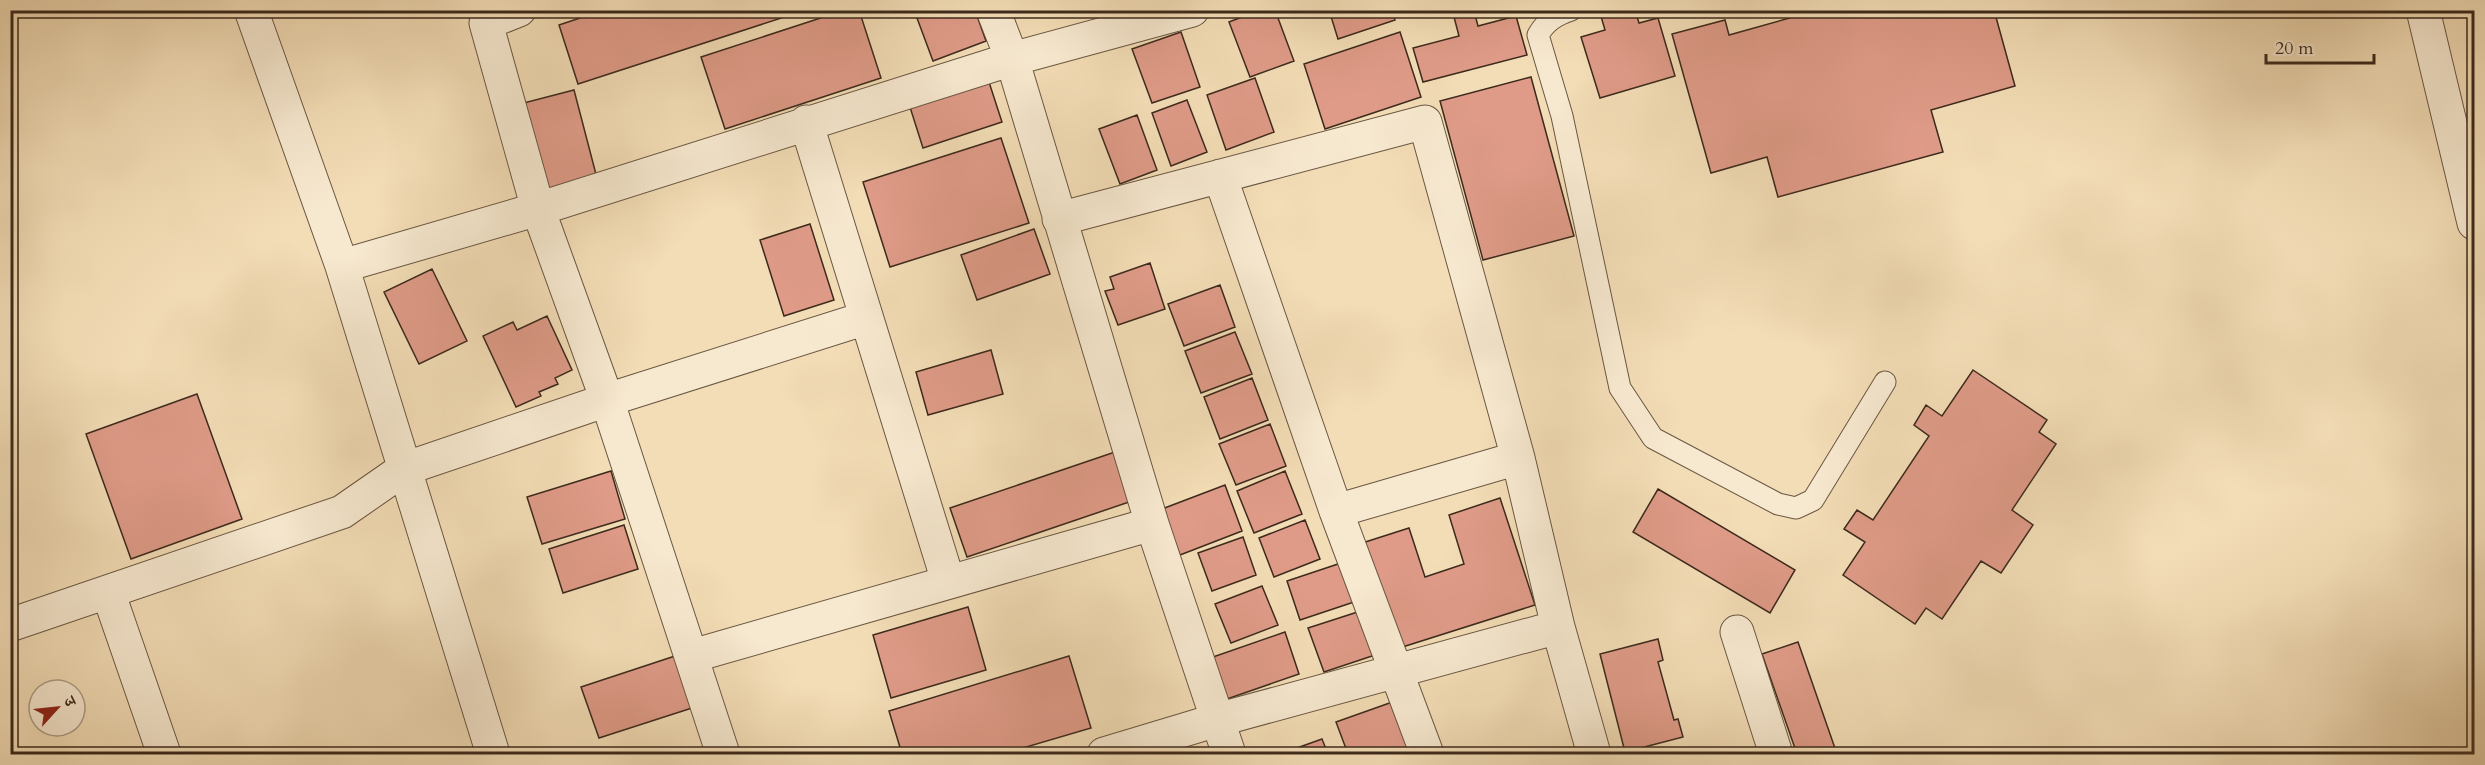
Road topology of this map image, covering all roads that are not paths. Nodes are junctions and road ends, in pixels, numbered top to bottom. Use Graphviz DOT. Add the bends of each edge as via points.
graph roads {
  1 [pos="251,10"];
  2 [pos="519,10"];
  3 [pos="993,10"];
  4 [pos="1571,10"];
  5 [pos="2423,10"];
  6 [pos="1179,12"];
  7 [pos="1012,59"];
  8 [pos="806,122"];
  9 [pos="2466,150"];
  10 [pos="1220,176"];
  11 [pos="538,209"];
  12 [pos="1059,219"];
  13 [pos="2475,223"];
  14 [pos="342,266"];
  15 [pos="866,318"];
  16 [pos="1885,382"];
  17 [pos="607,400"];
  18 [pos="1518,458"];
  19 [pos="404,470"];
  20 [pos="1336,511"];
  21 [pos="1152,524"];
  22 [pos="948,581"];
  23 [pos="108,592"];
  24 [pos="10,625"];
  25 [pos="1558,627"];
  26 [pos="1737,632"];
  27 [pos="692,656"];
  28 [pos="1396,671"];
  29 [pos="1217,720"];
  30 [pos="164,754"];
  31 [pos="493,754"];
  32 [pos="723,754"];
  33 [pos="1104,754"];
  34 [pos="1229,754"];
  35 [pos="1427,754"];
  36 [pos="1594,754"];
  37 [pos="1776,754"];
  1 -- 14 [label="street"];
  2 -- 11 [label="street" via="486,22"];
  3 -- 7 [label="street"];
  4 -- 16 [label="lane" via="1544,24 1538,34 1562,116 1620,388 1653,438 1778,504 1796,508 1813,500"];
  5 -- 9 [label="street"];
  6 -- 7 [label="street"];
  7 -- 8 [label="street"];
  7 -- 12 [label="street"];
  8 -- 11 [label="street"];
  8 -- 15 [label="street"];
  9 -- 13 [label="street"];
  10 -- 12 [label="street"];
  10 -- 18 [label="street" via="1425,122"];
  10 -- 20 [label="street"];
  11 -- 14 [label="street"];
  11 -- 17 [label="street"];
  12 -- 21 [label="street"];
  14 -- 19 [label="street"];
  15 -- 17 [label="street"];
  15 -- 22 [label="street"];
  17 -- 19 [label="street"];
  17 -- 27 [label="street"];
  18 -- 20 [label="street"];
  18 -- 25 [label="street"];
  19 -- 23 [label="street" via="342,512"];
  19 -- 31 [label="street"];
  20 -- 28 [label="street"];
  21 -- 22 [label="street"];
  21 -- 29 [label="street"];
  22 -- 27 [label="street"];
  23 -- 24 [label="street"];
  23 -- 30 [label="street"];
  25 -- 28 [label="street"];
  25 -- 36 [label="street"];
  26 -- 37 [label="street"];
  27 -- 32 [label="street"];
  28 -- 29 [label="street"];
  28 -- 35 [label="street"];
  29 -- 33 [label="street"];
  29 -- 34 [label="street"];
}
